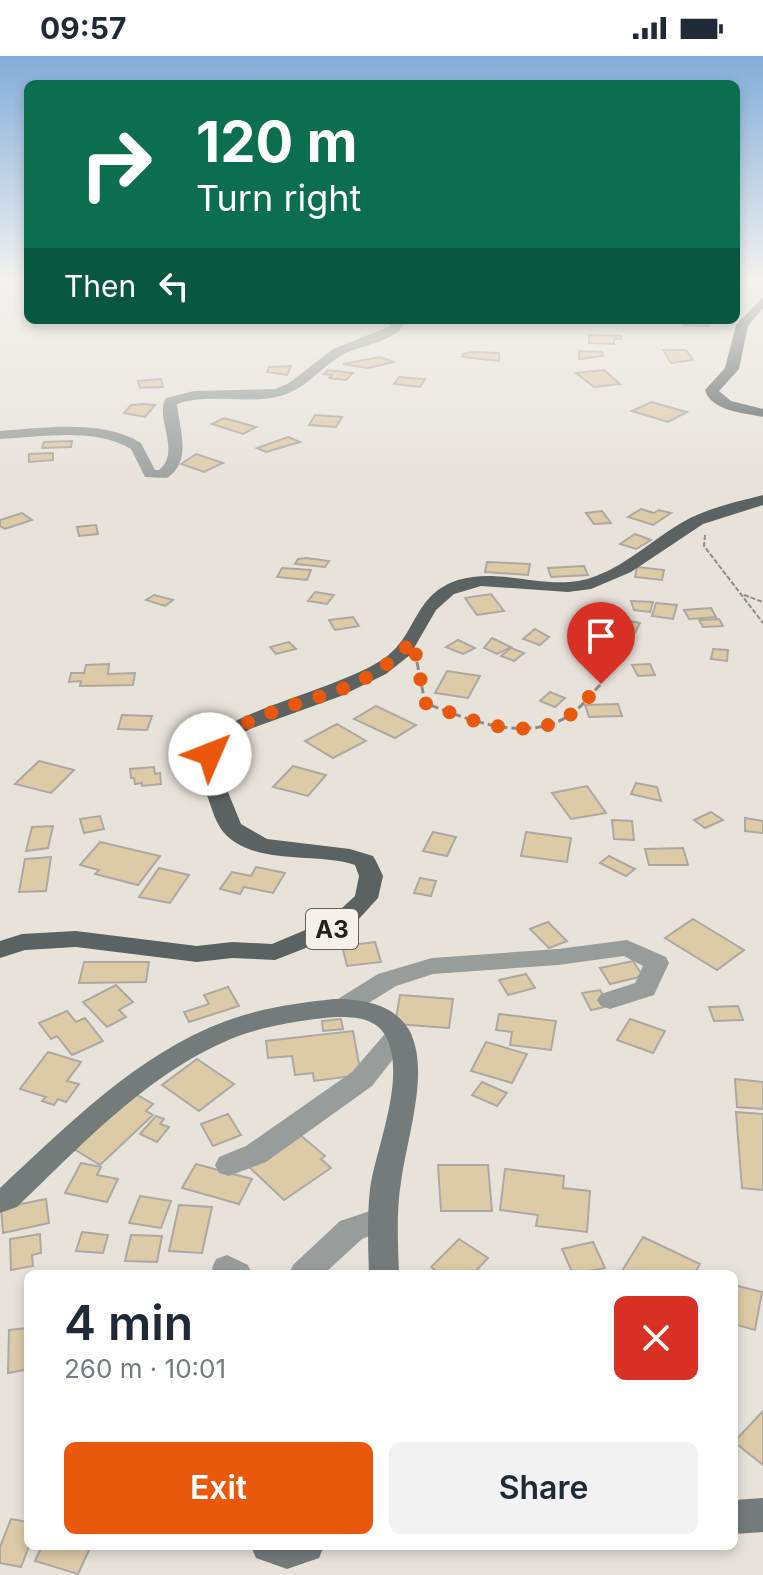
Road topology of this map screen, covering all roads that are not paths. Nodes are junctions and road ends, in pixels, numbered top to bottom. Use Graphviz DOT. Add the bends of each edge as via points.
graph roads {
  1 [pos="336,353"];
  2 [pos="734,353"];
  3 [pos="763,413"];
  4 [pos="0,435"];
  5 [pos="763,500"];
  6 [pos="0,950"];
  7 [pos="610,1000"];
  8 [pos="342,1008"];
  9 [pos="399,1035"];
  10 [pos="229,1165"];
  11 [pos="0,1201"];
  12 [pos="382,1219"];
  13 [pos="308,1270"];
  14 [pos="384,1270"];
  15 [pos="763,1515"];
  16 [pos="738,1517"];
  17 [pos="275,1550"];
  18 [pos="296,1550"];
  1 -- 4 [label="street" via="280,392 171,401 175,453 162,475 150,474 135,445 122,438"];
  2 -- 3 [label="main road" via="732,369 712,390 714,397"];
  5 -- 6 [label="main road, A3" via="707,516 600,581 550,587 488,582 445,592 423,613 413,640 374,673 234,728 216,741 209,774 231,828 248,841 276,848 365,861 371,876 366,898 338,926 275,952 197,954 76,939 22,942"];
  7 -- 8 [label="street" via="645,989 657,963 627,948 432,966 387,980"];
  8 -- 9 [label="main road" via="374,1014"];
  8 -- 11 [label="main road" via="272,1017 203,1040 140,1078"];
  9 -- 10 [label="street" via="362,1079 256,1154"];
  9 -- 12 [label="main road" via="407,1078"];
  12 -- 13 [label="street" via="351,1230"];
  12 -- 14 [label="main road"];
  15 -- 16 [label="main road"];
  17 -- 18 [label="main road"];
}
